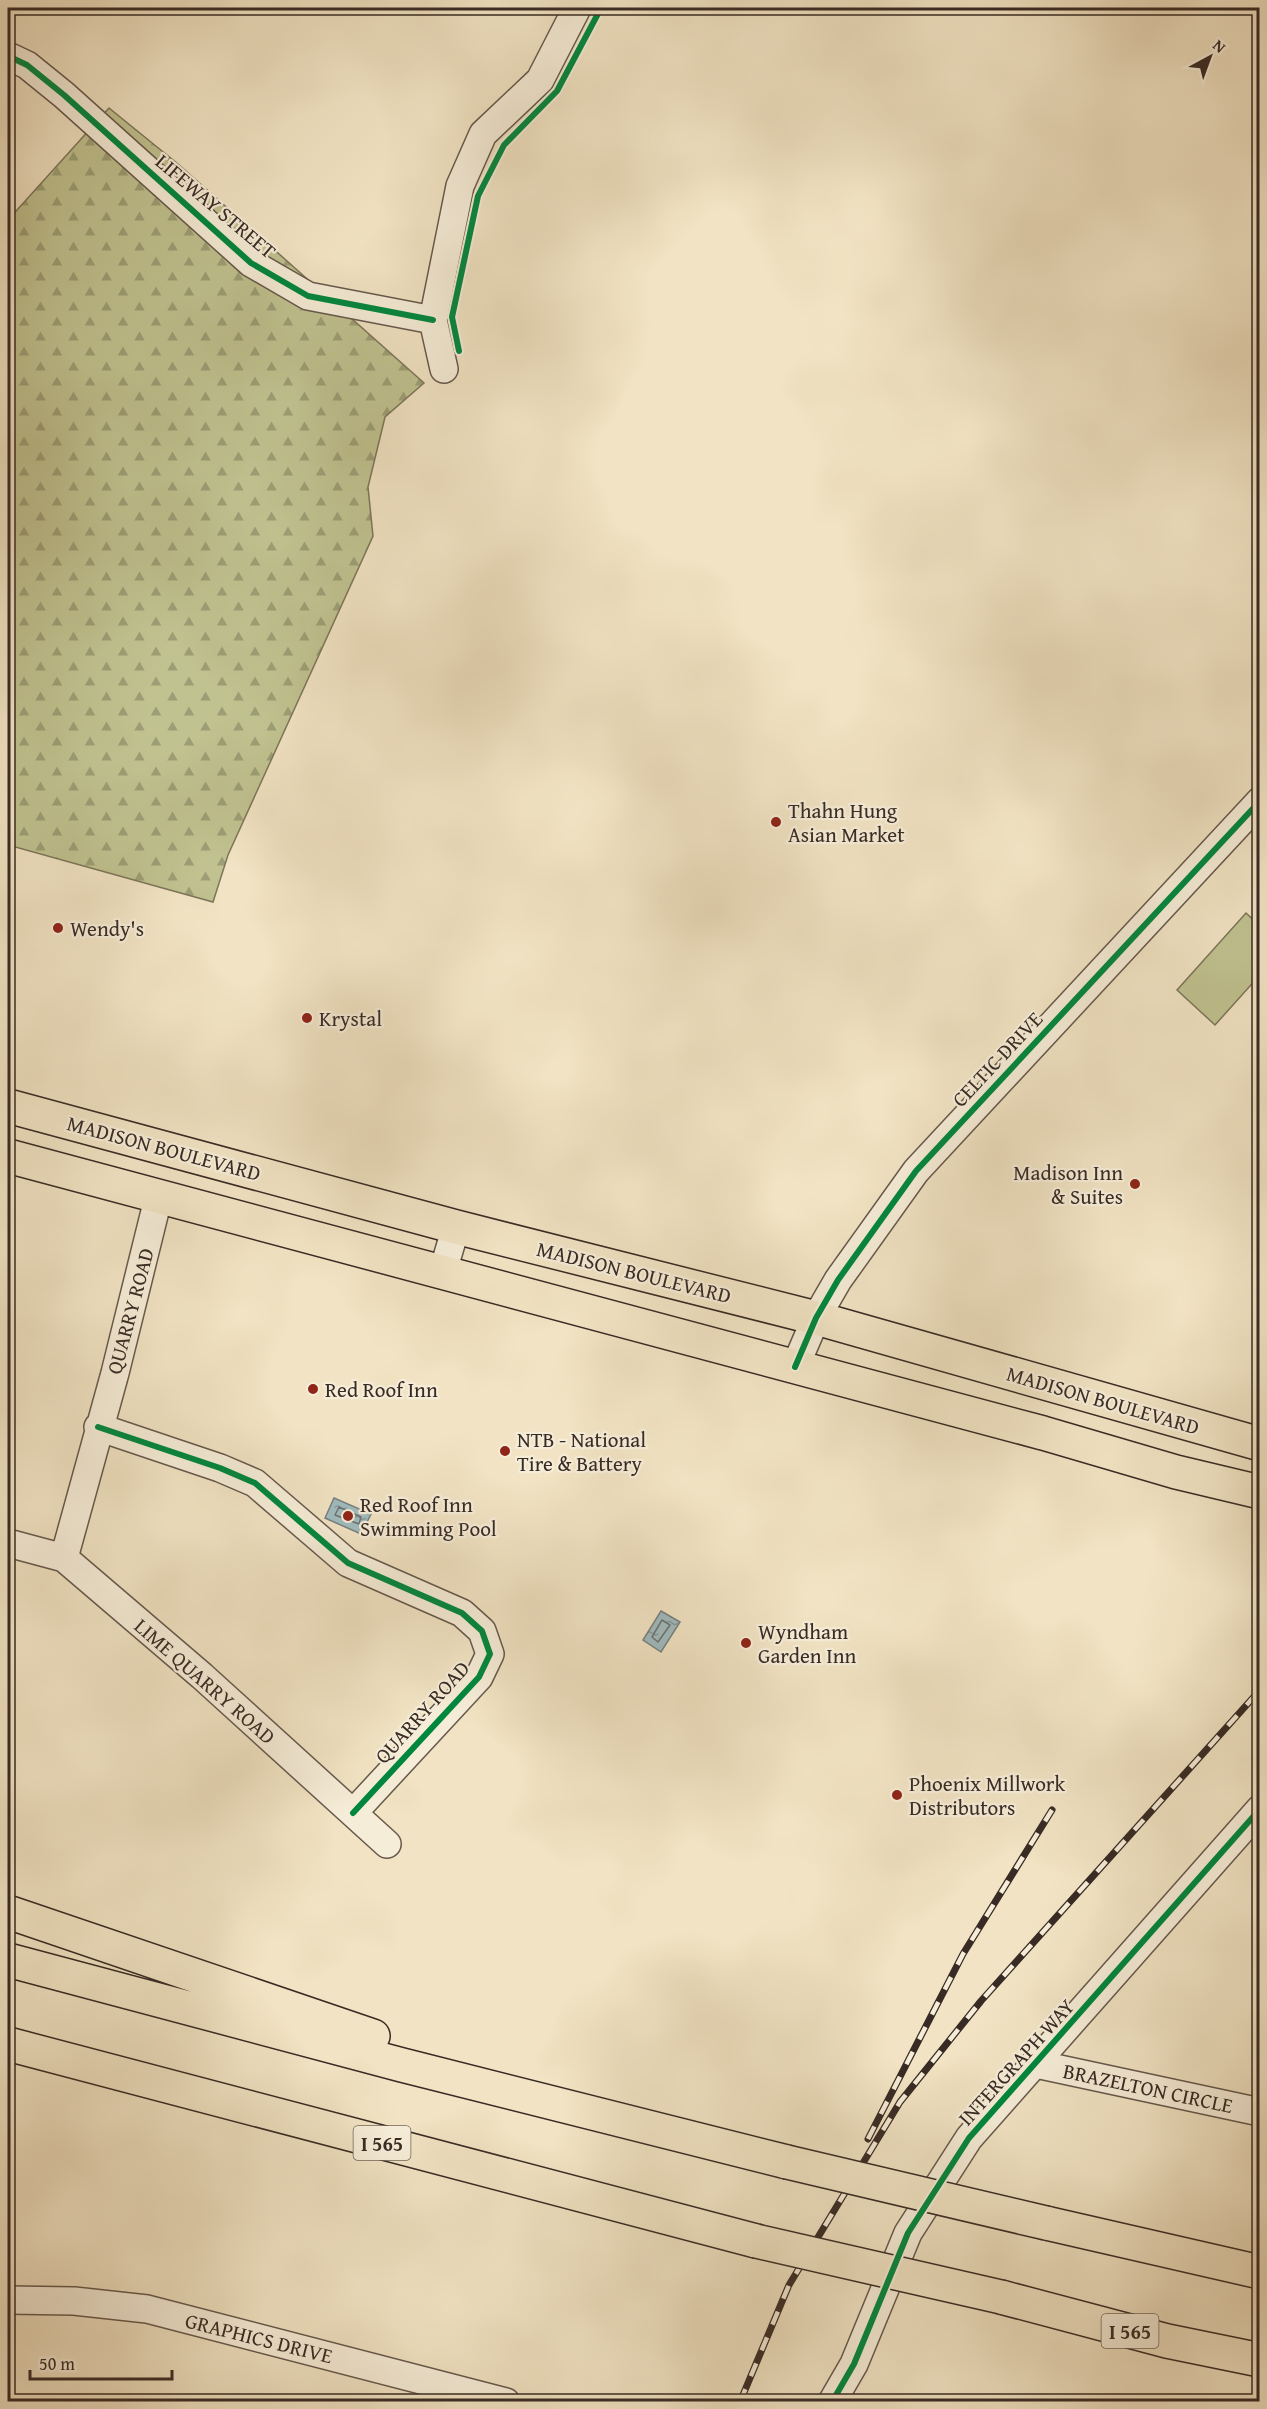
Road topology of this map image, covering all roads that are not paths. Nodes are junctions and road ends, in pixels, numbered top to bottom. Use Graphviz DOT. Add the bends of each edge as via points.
graph roads {
  1 [pos="577,8"];
  2 [pos="8,56"];
  3 [pos="433,320"];
  4 [pos="444,369"];
  5 [pos="1260,801"];
  6 [pos="8,1106"];
  7 [pos="8,1156"];
  8 [pos="159,1195"];
  9 [pos="456,1227"];
  10 [pos="443,1271"];
  11 [pos="816,1318"];
  12 [pos="795,1367"];
  13 [pos="98,1427"];
  14 [pos="1260,1444"];
  15 [pos="1251,1492"];
  16 [pos="8,1543"];
  17 [pos="64,1558"];
  18 [pos="1260,1809"];
  19 [pos="353,1813"];
  20 [pos="387,1844"];
  21 [pos="8,1912"];
  22 [pos="8,1960"];
  23 [pos="8,2044"];
  24 [pos="1036,2064"];
  25 [pos="1260,2112"];
  26 [pos="660,2130"];
  27 [pos="1260,2272"];
  28 [pos="8,2300"];
  29 [pos="1260,2360"];
  30 [pos="854,2364"];
  31 [pos="506,2402"];
  32 [pos="832,2402"];
  33 [pos="854,2402"];
  1 -- 3 [label="street" via="540,80 483,134 460,186"];
  2 -- 3 [label="street, LIFEWAY STREET" via="27,65 64,95 251,263 308,296"];
  3 -- 4 [label="street"];
  5 -- 11 [label="street, CELTIC DRIVE" via="916,1171 868,1236"];
  6 -- 9 [label="main road, MADISON BOULEVARD"];
  7 -- 8 [label="main road"];
  8 -- 10 [label="main road"];
  8 -- 13 [label="street, QUARRY ROAD"];
  9 -- 10 [label="street"];
  9 -- 11 [label="main road, MADISON BOULEVARD"];
  10 -- 12 [label="main road"];
  11 -- 12 [label="street, CELTIC DRIVE"];
  11 -- 14 [label="main road, MADISON BOULEVARD"];
  12 -- 15 [label="main road"];
  13 -- 17 [label="street, QUARRY ROAD"];
  13 -- 19 [label="street, QUARRY ROAD" via="255,1483 348,1563 462,1614 482,1631 490,1654 479,1677"];
  16 -- 17 [label="street, LIME QUARRY ROAD"];
  17 -- 19 [label="street, LIME QUARRY ROAD"];
  18 -- 24 [label="street, INTERGRAPH WAY"];
  19 -- 20 [label="street, LIME QUARRY ROAD"];
  21 -- 26 [label="main road"];
  22 -- 26 [label="main road"];
  23 -- 29 [label="main road, I 565, bridge" via="756,2241"];
  24 -- 25 [label="street, BRAZELTON CIRCLE"];
  24 -- 30 [label="street, INTERGRAPH WAY" via="969,2138 908,2233"];
  26 -- 27 [label="main road, bridge"];
  28 -- 31 [label="street, GRAPHICS DRIVE" via="74,2301 147,2309"];
  30 -- 32 [label="street, INTERGRAPH WAY"];
  30 -- 33 [label="street, INTERGRAPH WAY"];
}
